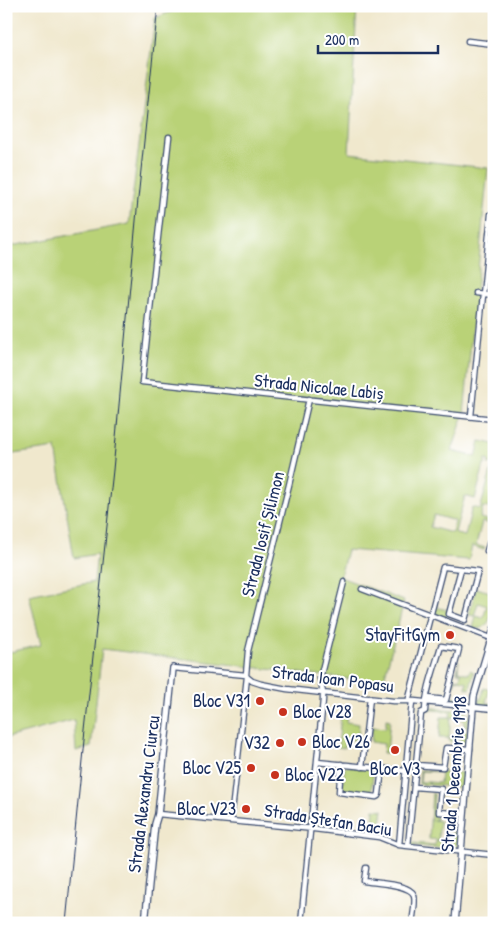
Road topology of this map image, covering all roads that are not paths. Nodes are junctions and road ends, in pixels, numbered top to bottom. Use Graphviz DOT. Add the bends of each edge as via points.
graph roads {
  1 [pos="468,41"];
  2 [pos="494,44"];
  3 [pos="168,137"];
  4 [pos="491,214"];
  5 [pos="476,293"];
  6 [pos="483,294"];
  7 [pos="494,295"];
  8 [pos="309,399"];
  9 [pos="471,416"];
  10 [pos="494,419"];
  11 [pos="494,527"];
  12 [pos="487,551"];
  13 [pos="461,569"];
  14 [pos="344,582"];
  15 [pos="362,589"];
  16 [pos="430,615"];
  17 [pos="457,617"];
  18 [pos="455,624"];
  19 [pos="494,629"];
  20 [pos="491,638"];
  21 [pos="173,668"];
  22 [pos="247,676"];
  23 [pos="323,693"];
  24 [pos="370,698"];
  25 [pos="411,699"];
  26 [pos="426,700"];
  27 [pos="473,706"];
  28 [pos="494,709"];
  29 [pos="470,749"];
  30 [pos="317,762"];
  31 [pos="341,764"];
  32 [pos="416,765"];
  33 [pos="362,767"];
  34 [pos="382,769"];
  35 [pos="406,772"];
  36 [pos="414,786"];
  37 [pos="158,814"];
  38 [pos="464,814"];
  39 [pos="231,820"];
  40 [pos="311,828"];
  41 [pos="399,845"];
  42 [pos="408,846"];
  43 [pos="461,851"];
  44 [pos="494,855"];
  45 [pos="366,868"];
  46 [pos="145,923"];
  47 [pos="301,923"];
  48 [pos="412,923"];
  49 [pos="455,923"];
  1 -- 2 [label="street"];
  3 -- 8 [label="street, Strada Nicolae Labiș" via="142,382"];
  4 -- 6 [label="street"];
  5 -- 6 [label="street"];
  6 -- 7 [label="street"];
  6 -- 9 [label="street"];
  8 -- 9 [label="street, Strada Nicolae Labiș"];
  8 -- 22 [label="street, Strada Iosif Șilimon" via="248,651"];
  9 -- 10 [label="street, Strada Nicolae Labiș"];
  11 -- 12 [label="street"];
  13 -- 16 [label="street" via="443,567"];
  13 -- 17 [label="street" via="449,614"];
  13 -- 17 [label="street" via="478,571 465,620"];
  14 -- 23 [label="street" via="320,678"];
  15 -- 16 [label="street"];
  16 -- 18 [label="street"];
  16 -- 25 [label="street"];
  17 -- 18 [label="street"];
  18 -- 20 [label="street"];
  19 -- 20 [label="street, Strada 1 Decembrie 1918"];
  20 -- 27 [label="street, Strada 1 Decembrie 1918"];
  21 -- 22 [label="street, Strada Ioan Popasu"];
  21 -- 37 [label="street, Strada Alexandru Ciurcu"];
  22 -- 23 [label="street, Strada Ioan Popasu" via="261,684"];
  22 -- 39 [label="street, Strada Iosif Șilimon"];
  23 -- 24 [label="street, Strada Ioan Popasu"];
  23 -- 30 [label="street"];
  24 -- 25 [label="street, Strada Ioan Popasu"];
  24 -- 33 [label="street"];
  25 -- 26 [label="street, Strada Ioan Popasu"];
  25 -- 35 [label="street"];
  26 -- 26 [label="street" via="441,646 459,650 446,700"];
  26 -- 27 [label="street, Strada Ioan Popasu"];
  26 -- 32 [label="street" via="425,712 421,713"];
  27 -- 28 [label="street, Strada Ioan Popasu"];
  27 -- 29 [label="street, Strada 1 Decembrie 1918"];
  29 -- 32 [label="street" via="446,748 442,767"];
  29 -- 38 [label="street, Strada 1 Decembrie 1918"];
  30 -- 31 [label="street"];
  30 -- 40 [label="street"];
  31 -- 33 [label="street"];
  31 -- 34 [label="street" via="339,792 378,796"];
  32 -- 36 [label="street"];
  33 -- 34 [label="street"];
  34 -- 35 [label="street"];
  35 -- 41 [label="street"];
  36 -- 38 [label="street" via="441,789 439,812"];
  36 -- 42 [label="street"];
  37 -- 39 [label="street, Strada Ștefan Baciu"];
  37 -- 46 [label="street, Strada Alexandru Ciurcu"];
  38 -- 43 [label="street, Strada 1 Decembrie 1918"];
  39 -- 40 [label="street, Strada Ștefan Baciu"];
  40 -- 41 [label="street, Strada Ștefan Baciu" via="378,837"];
  40 -- 47 [label="street"];
  41 -- 42 [label="street, Strada Ștefan Baciu"];
  42 -- 43 [label="street, Strada Ștefan Baciu"];
  43 -- 44 [label="street, Strada Ștefan Baciu"];
  43 -- 49 [label="street, Strada 1 Decembrie 1918"];
  45 -- 48 [label="street" via="364,881 411,890 414,895"];
}
